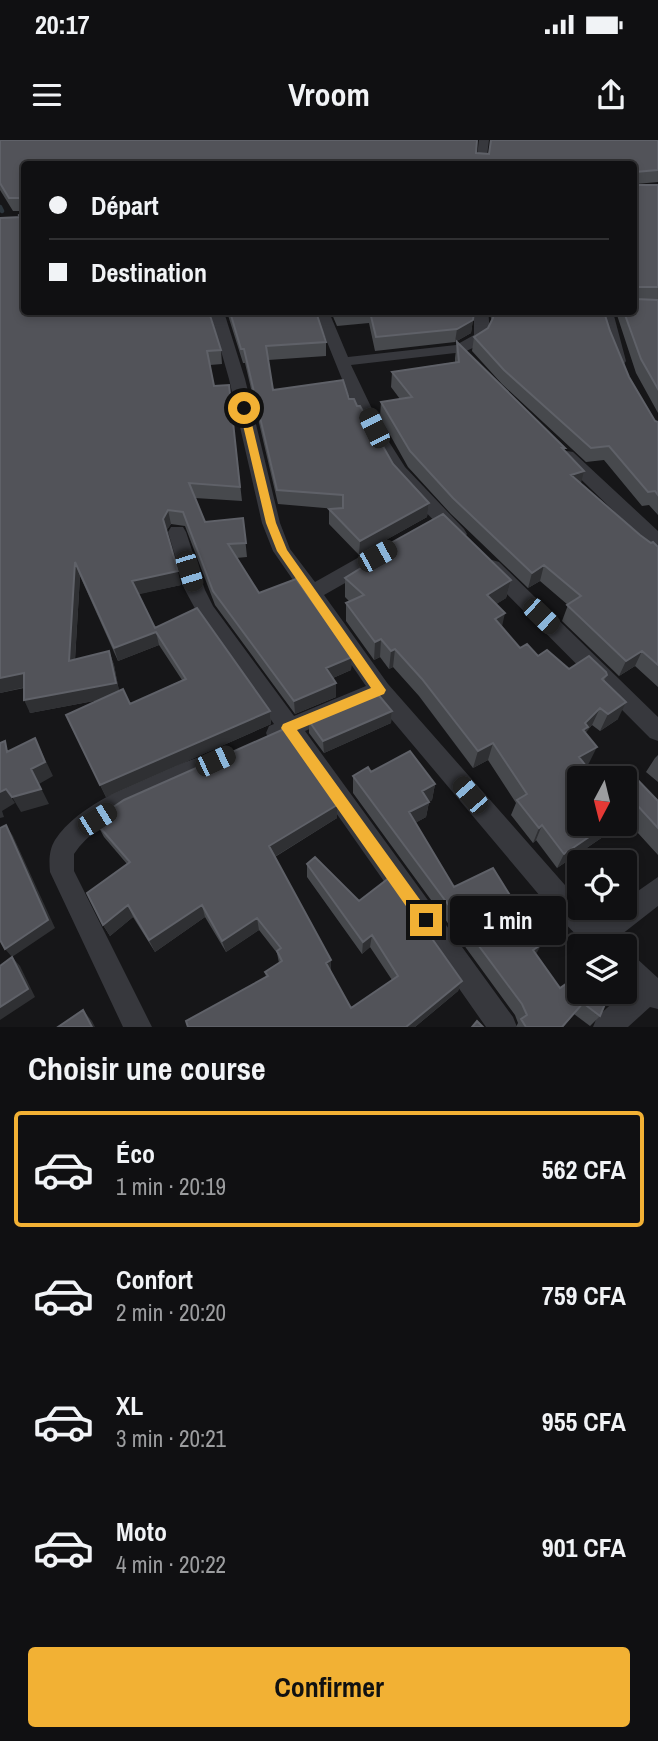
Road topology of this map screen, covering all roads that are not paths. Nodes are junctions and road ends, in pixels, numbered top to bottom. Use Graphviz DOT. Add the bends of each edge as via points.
graph roads {
  1 [pos="484,140"];
  2 [pos="481,161"];
  3 [pos="218,315"];
  4 [pos="323,315"];
  5 [pos="482,315"];
  6 [pos="607,315"];
  7 [pos="342,362"];
  8 [pos="625,374"];
  9 [pos="556,447"];
  10 [pos="177,532"];
  11 [pos="658,542"];
  12 [pos="396,546"];
  13 [pos="312,593"];
  14 [pos="380,690"];
  15 [pos="288,728"];
  16 [pos="658,731"];
  17 [pos="251,744"];
  18 [pos="227,755"];
  19 [pos="658,890"];
  20 [pos="594,934"];
  21 [pos="611,934"];
  22 [pos="637,977"];
  23 [pos="654,993"];
  24 [pos="138,1027"];
  25 [pos="503,1027"];
  26 [pos="607,1027"];
  1 -- 2 [label="street"];
  3 -- 13 [label="street" via="271,523 282,551"];
  4 -- 7 [label="street"];
  5 -- 7 [label="street" via="482,336 464,354"];
  6 -- 8 [label="street"];
  7 -- 16 [label="street" via="385,450 437,523 477,553"];
  9 -- 11 [label="street"];
  10 -- 15 [label="street" via="206,611"];
  12 -- 13 [label="street"];
  13 -- 14 [label="street"];
  14 -- 15 [label="street"];
  14 -- 20 [label="street"];
  15 -- 17 [label="street"];
  15 -- 25 [label="street"];
  18 -- 24 [label="street" via="120,804 74,833 62,852 62,872"];
  19 -- 21 [label="street"];
  22 -- 23 [label="street"];
  23 -- 26 [label="street"];
}
